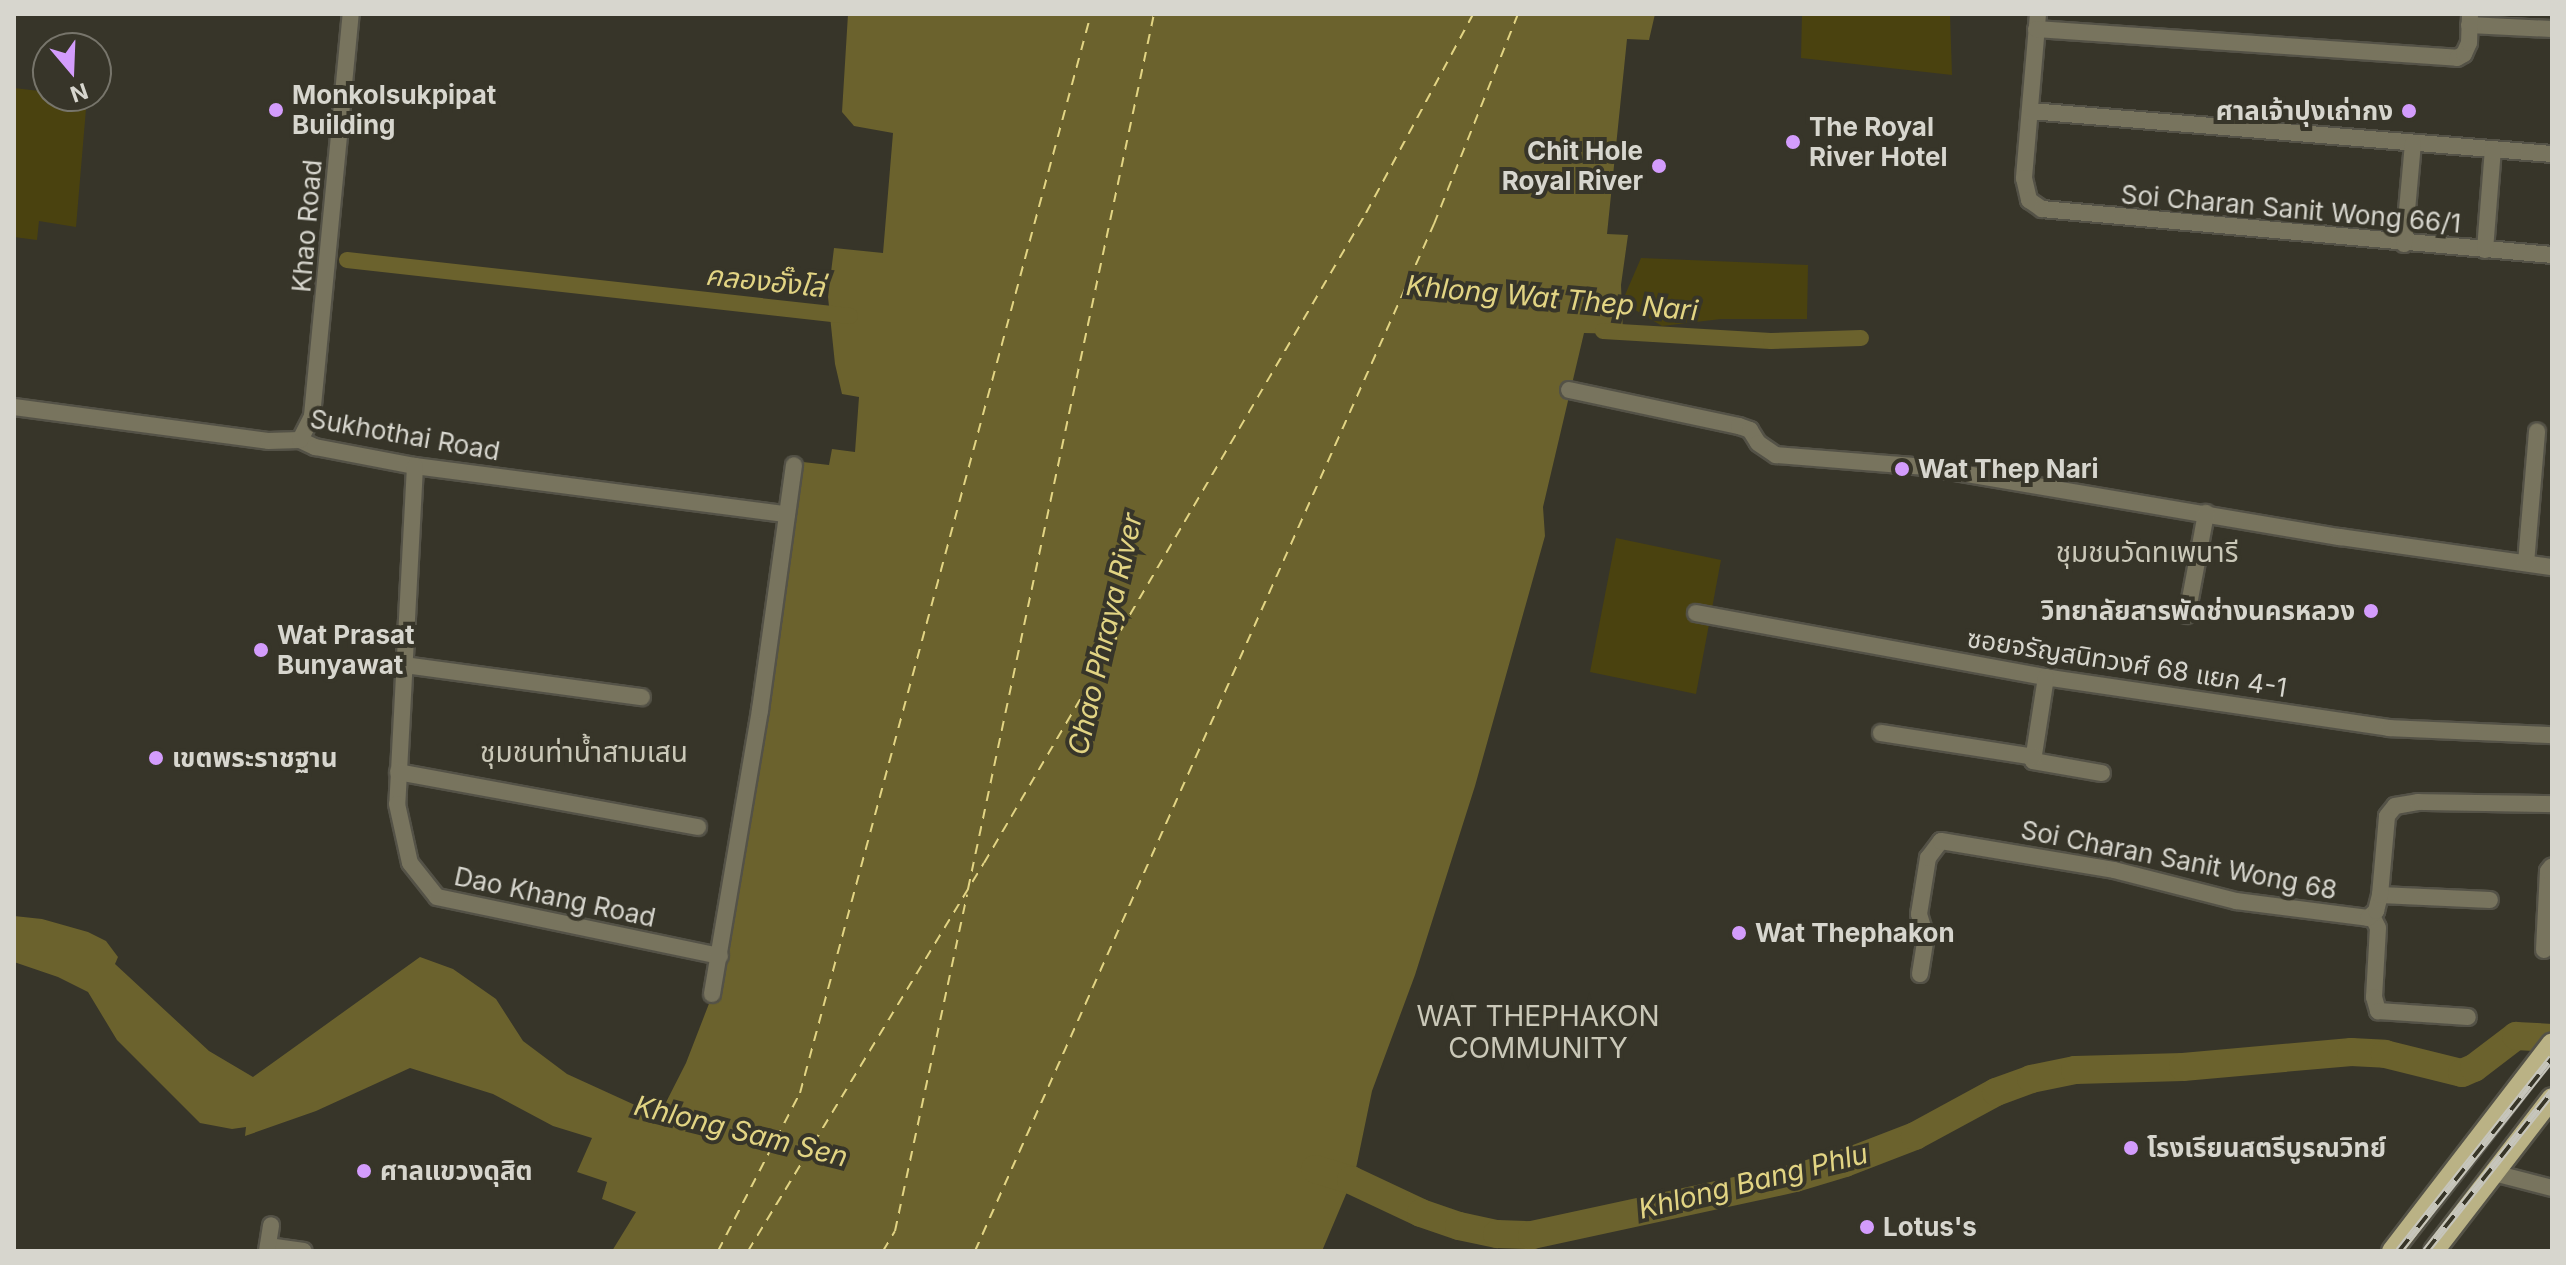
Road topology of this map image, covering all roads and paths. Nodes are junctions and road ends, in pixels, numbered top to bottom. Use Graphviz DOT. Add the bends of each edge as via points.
graph roads {
  1 [pos="351,14"];
  2 [pos="2469,19"];
  3 [pos="2037,22"];
  4 [pos="2552,29"];
  5 [pos="2030,111"];
  6 [pos="2413,143"];
  7 [pos="2493,149"];
  8 [pos="2552,154"];
  9 [pos="2404,244"];
  10 [pos="2485,250"];
  11 [pos="2552,255"];
  12 [pos="1569,390"];
  13 [pos="14,407"];
  14 [pos="2537,431"];
  15 [pos="300,440"];
  16 [pos="794,465"];
  17 [pos="415,466"];
  18 [pos="2206,513"];
  19 [pos="787,514"];
  20 [pos="2526,563"];
  21 [pos="2552,567"];
  22 [pos="1696,613"];
  23 [pos="2187,615"];
  24 [pos="404,665"];
  25 [pos="2046,677"];
  26 [pos="642,697"];
  27 [pos="1881,733"];
  28 [pos="2552,735"];
  29 [pos="2034,757"];
  30 [pos="398,772"];
  31 [pos="2102,773"];
  32 [pos="2552,804"];
  33 [pos="698,827"];
  34 [pos="2552,866"];
  35 [pos="2380,895"];
  36 [pos="2490,900"];
  37 [pos="2372,916"];
  38 [pos="2544,950"];
  39 [pos="720,956"];
  40 [pos="1920,974"];
  41 [pos="712,994"];
  42 [pos="2468,1017"];
  43 [pos="2551,1044"];
  44 [pos="2552,1098"];
  45 [pos="2494,1173"];
  46 [pos="2552,1188"];
  47 [pos="271,1225"];
  48 [pos="268,1248"];
  49 [pos="304,1251"];
  50 [pos="2392,1251"];
  51 [pos="2434,1251"];
  1 -- 15 [label="street, Khao Road" via="312,416"];
  2 -- 3 [label="street" via="2469,43 2457,58"];
  2 -- 4 [label="street"];
  3 -- 5 [label="street"];
  5 -- 6 [label="street"];
  5 -- 9 [label="street, Soi Charan Sanit Wong 66/1" via="2024,178 2029,200 2042,209"];
  6 -- 7 [label="street"];
  6 -- 9 [label="street"];
  7 -- 8 [label="street"];
  7 -- 10 [label="street"];
  9 -- 10 [label="street, Soi Charan Sanit Wong 66/1"];
  10 -- 11 [label="street, Soi Charan Sanit Wong 66/1"];
  12 -- 18 [label="street" via="1739,426 1776,455 1925,467"];
  13 -- 15 [label="street, Sukhothai Road" via="268,441"];
  14 -- 20 [label="street"];
  15 -- 17 [label="street, Sukhothai Road"];
  16 -- 19 [label="street"];
  17 -- 19 [label="street, Sukhothai Road"];
  17 -- 24 [label="street, Dao Khang Road"];
  18 -- 20 [label="street"];
  18 -- 23 [label="street"];
  19 -- 39 [label="street"];
  20 -- 21 [label="street"];
  22 -- 25 [label="street, ซอยจรัญสนิทวงศ์ 68 แยก 4-1"];
  24 -- 26 [label="street"];
  24 -- 30 [label="street, Dao Khang Road"];
  25 -- 28 [label="street, ซอยจรัญสนิทวงศ์ 68 แยก 4-1" via="2389,728"];
  25 -- 29 [label="street"];
  27 -- 29 [label="street"];
  29 -- 31 [label="street" via="2033,761"];
  30 -- 33 [label="street"];
  30 -- 39 [label="street, Dao Khang Road" via="403,844 416,872 437,897"];
  32 -- 35 [label="street" via="2395,806 2387,816"];
  34 -- 38 [label="street"];
  35 -- 36 [label="street"];
  35 -- 37 [label="street"];
  37 -- 40 [label="street, Soi Charan Sanit Wong 68" via="2236,901 2114,870 1941,841 1925,872 1919,914 1926,937"];
  37 -- 42 [label="street" via="2378,928 2378,1011"];
  39 -- 41 [label="street"];
  43 -- 50 [label="main road"];
  44 -- 45 [label="main road"];
  45 -- 46 [label="street"];
  45 -- 51 [label="main road"];
  47 -- 48 [label="street"];
  48 -- 49 [label="street"];
}
